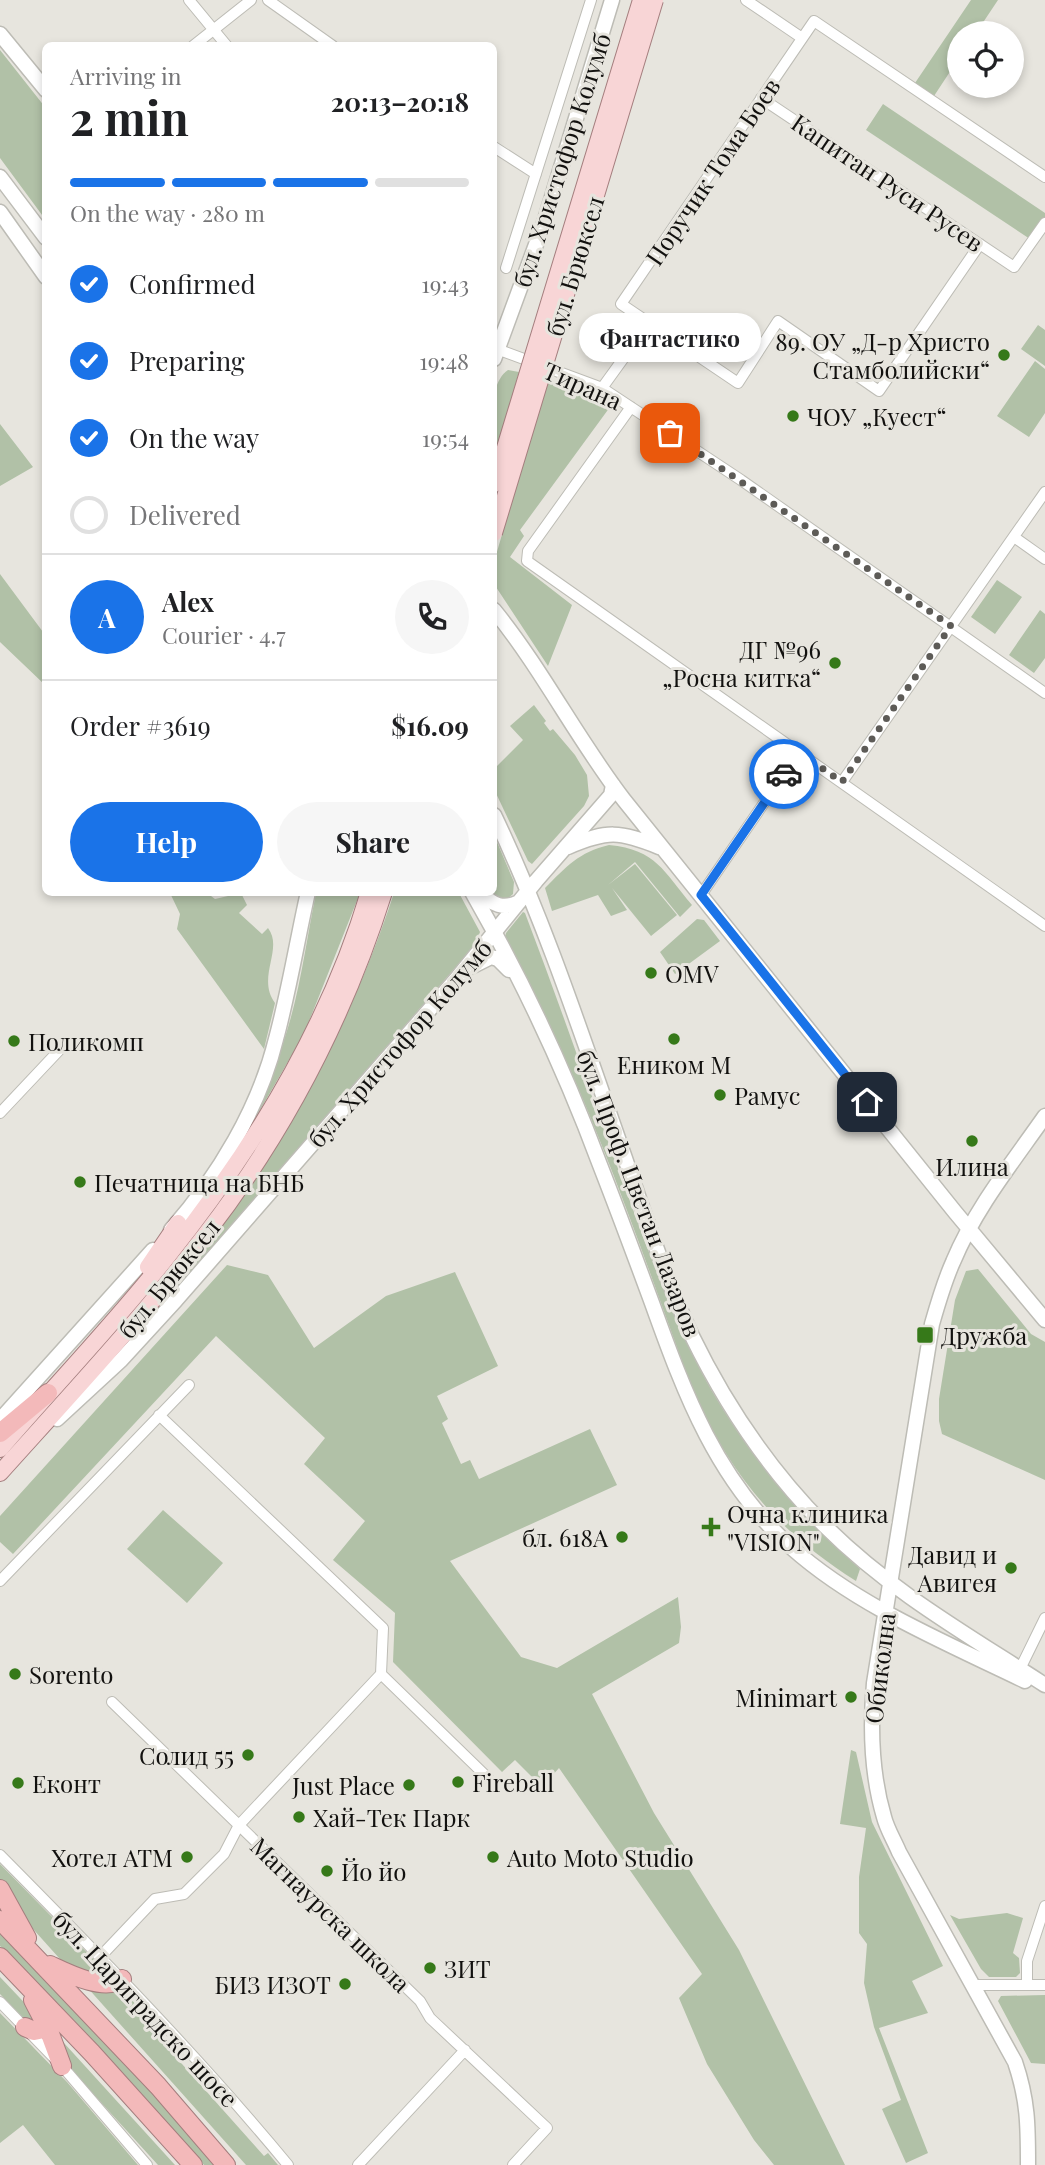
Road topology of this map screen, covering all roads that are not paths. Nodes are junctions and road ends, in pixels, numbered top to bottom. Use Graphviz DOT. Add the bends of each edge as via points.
graph roads {
  1 [pos="189,0"];
  2 [pos="251,0"];
  3 [pos="268,0"];
  4 [pos="591,0"];
  5 [pos="612,0"];
  6 [pos="641,0"];
  7 [pos="655,0"];
  8 [pos="746,0"];
  9 [pos="213,29"];
  10 [pos="0,34"];
  11 [pos="802,38"];
  12 [pos="198,42"];
  13 [pos="224,42"];
  14 [pos="327,42"];
  15 [pos="42,85"];
  16 [pos="761,98"];
  17 [pos="497,149"];
  18 [pos="536,174"];
  19 [pos="0,177"];
  20 [pos="1045,177"];
  21 [pos="0,212"];
  22 [pos="1045,223"];
  23 [pos="42,233"];
  24 [pos="980,244"];
  25 [pos="506,268"];
  26 [pos="42,271"];
  27 [pos="649,323"];
  28 [pos="497,347"];
  29 [pos="497,353"];
  30 [pos="602,388"];
  31 [pos="631,407"];
  32 [pos="497,474"];
  33 [pos="1045,492"];
  34 [pos="497,523"];
  35 [pos="1014,537"];
  36 [pos="1045,559"];
  37 [pos="497,614"];
  38 [pos="951,626"];
  39 [pos="1045,693"];
  40 [pos="799,752"];
  41 [pos="842,782"];
  42 [pos="613,785"];
  43 [pos="497,823"];
  44 [pos="661,848"];
  45 [pos="564,849"];
  46 [pos="701,895"];
  47 [pos="307,896"];
  48 [pos="368,896"];
  49 [pos="382,896"];
  50 [pos="474,896"];
  51 [pos="484,896"];
  52 [pos="524,896"];
  53 [pos="1045,926"];
  54 [pos="495,932"];
  55 [pos="458,977"];
  56 [pos="519,981"];
  57 [pos="330,1014"];
  58 [pos="65,1044"];
  59 [pos="0,1113"];
  60 [pos="1045,1116"];
  61 [pos="178,1223"];
  62 [pos="969,1230"];
  63 [pos="114,1318"];
  64 [pos="1045,1320"];
  65 [pos="188,1384"];
  66 [pos="48,1393"];
  67 [pos="159,1415"];
  68 [pos="0,1420"];
  69 [pos="0,1433"];
  70 [pos="7,1453"];
  71 [pos="0,1473"];
  72 [pos="0,1581"];
  73 [pos="890,1584"];
  74 [pos="886,1612"];
  75 [pos="1045,1618"];
  76 [pos="1020,1669"];
  77 [pos="381,1674"];
  78 [pos="1045,1685"];
  79 [pos="1045,1691"];
  80 [pos="112,1702"];
  81 [pos="488,1778"];
  82 [pos="239,1825"];
  83 [pos="0,1855"];
  84 [pos="0,1889"];
  85 [pos="1045,1906"];
  86 [pos="0,1920"];
  87 [pos="0,1957"];
  88 [pos="100,1957"];
  89 [pos="39,1958"];
  90 [pos="21,1978"];
  91 [pos="121,1979"];
  92 [pos="974,1984"];
  93 [pos="1027,1985"];
  94 [pos="1045,1985"];
  95 [pos="0,2002"];
  96 [pos="44,2020"];
  97 [pos="25,2027"];
  98 [pos="464,2050"];
  99 [pos="62,2066"];
  100 [pos="147,2165"];
  101 [pos="192,2165"];
  102 [pos="226,2165"];
  103 [pos="288,2165"];
  104 [pos="358,2165"];
  105 [pos="513,2165"];
  106 [pos="1028,2165"];
  1 -- 9 [label="street"];
  2 -- 9 [label="street"];
  3 -- 14 [label="street"];
  4 -- 18 [label="street"];
  5 -- 28 [label="main road, бул. Христофор Колумб" via="545,220"];
  6 -- 32 [label="main road, бул. Брюксел, bridge"];
  7 -- 34 [label="main road, бул. Брюксел, bridge"];
  8 -- 11 [label="street"];
  9 -- 12 [label="street"];
  9 -- 13 [label="street"];
  10 -- 15 [label="main road"];
  11 -- 16 [label="street, Поручик Тома Боев"];
  11 -- 20 [label="street" via="814,21"];
  16 -- 24 [label="street, Капитан Руси Русев"];
  16 -- 27 [label="street, Поручик Тома Боев" via="621,304"];
  17 -- 18 [label="street"];
  18 -- 25 [label="street"];
  19 -- 23 [label="main road"];
  21 -- 26 [label="main road"];
  22 -- 24 [label="street, Капитан Руси Русев" via="1014,267"];
  24 -- 27 [label="street" via="879,391 778,321 738,383"];
  27 -- 30 [label="street"];
  29 -- 30 [label="street, Тирана"];
  30 -- 31 [label="street, Тирана"];
  31 -- 38 [label="street, Тирана"];
  31 -- 40 [label="street" via="528,551 527,561"];
  33 -- 35 [label="street"];
  35 -- 36 [label="street"];
  35 -- 38 [label="street"];
  37 -- 42 [label="main road"];
  38 -- 39 [label="street, Тирана"];
  38 -- 41 [label="street"];
  40 -- 41 [label="street"];
  40 -- 46 [label="street"];
  41 -- 53 [label="street"];
  42 -- 44 [label="main road"];
  42 -- 45 [label="main road, бул. Христофор Колумб" via="611,795"];
  43 -- 52 [label="main road, бул. Проф. Цветан Лазаров"];
  44 -- 45 [label="main road" via="616,834 598,834"];
  44 -- 46 [label="main road"];
  45 -- 52 [label="main road, бул. Христофор Колумб"];
  46 -- 62 [label="main road"];
  47 -- 61 [label="main road" via="276,1040 259,1091 212,1176"];
  48 -- 57 [label="main road, бул. Брюксел"];
  49 -- 57 [label="main road, бул. Брюксел"];
  50 -- 54 [label="main road, бул. Проф. Цветан Лазаров"];
  51 -- 52 [label="main road" via="499,906 510,906"];
  52 -- 54 [label="main road, бул. Христофор Колумб"];
  52 -- 73 [label="main road, бул. Проф. Цветан Лазаров" via="655,1245 701,1354 780,1476 824,1525"];
  54 -- 55 [label="main road, бул. Христофор Колумб"];
  54 -- 56 [label="main road, бул. Проф. Цветан Лазаров"];
  55 -- 56 [label="main road" via="491,957"];
  55 -- 70 [label="main road, бул. Христофор Колумб" via="130,1350 104,1377"];
  56 -- 74 [label="main road, бул. Проф. Цветан Лазаров" via="599,1161 679,1379 710,1444 738,1488 781,1537 822,1571"];
  57 -- 63 [label="main road, бул. Брюксел" via="229,1175 166,1259"];
  57 -- 70 [label="main road, бул. Брюксел" via="306,1079 229,1204 159,1294"];
  58 -- 59 [label="street"];
  60 -- 62 [label="main road, Обиколна"];
  61 -- 63 [label="main road"];
  61 -- 68 [label="main road"];
  62 -- 64 [label="main road"];
  62 -- 73 [label="main road, Обиколна" via="949,1270 932,1324"];
  63 -- 66 [label="main road, бул. Христофор Колумб"];
  65 -- 67 [label="street"];
  66 -- 69 [label="highway"];
  66 -- 70 [label="main road, бул. Христофор Колумб"];
  67 -- 72 [label="street"];
  67 -- 77 [label="street" via="383,1628"];
  70 -- 71 [label="main road, бул. Христофор Колумб"];
  73 -- 74 [label="main road, Обиколна"];
  73 -- 76 [label="main road, бул. Проф. Цветан Лазаров"];
  74 -- 79 [label="main road, бул. Проф. Цветан Лазаров"];
  74 -- 92 [label="main road, Обиколна" via="870,1717 884,1818"];
  75 -- 76 [label="street"];
  76 -- 78 [label="main road, бул. Проф. Цветан Лазаров"];
  77 -- 81 [label="street"];
  77 -- 82 [label="street"];
  80 -- 82 [label="street, Магнаурска школа"];
  82 -- 88 [label="street" via="224,1854 184,1894 155,1899"];
  82 -- 98 [label="street, Магнаурска школа" via="420,2001 430,2018"];
  83 -- 88 [label="street, бул. Цариградско шосе"];
  84 -- 89 [label="highway"];
  85 -- 93 [label="street" via="1027,1961"];
  86 -- 89 [label="highway, бул. Цариградско шосе"];
  87 -- 90 [label="highway"];
  88 -- 91 [label="street, бул. Цариградско шосе"];
  89 -- 91 [label="highway" via="83,1979 115,1984"];
  89 -- 102 [label="highway, бул. Цариградско шосе"];
  90 -- 96 [label="highway"];
  90 -- 101 [label="highway"];
  91 -- 103 [label="street, бул. Цариградско шосе"];
  92 -- 93 [label="street"];
  92 -- 106 [label="main road, Обиколна" via="1023,2085"];
  93 -- 94 [label="street"];
  95 -- 97 [label="street"];
  96 -- 97 [label="highway" via="39,2030"];
  96 -- 99 [label="highway"];
  97 -- 99 [label="street"];
  98 -- 104 [label="street"];
  98 -- 105 [label="street, Магнаурска школа" via="547,2128"];
  99 -- 100 [label="street"];
}
